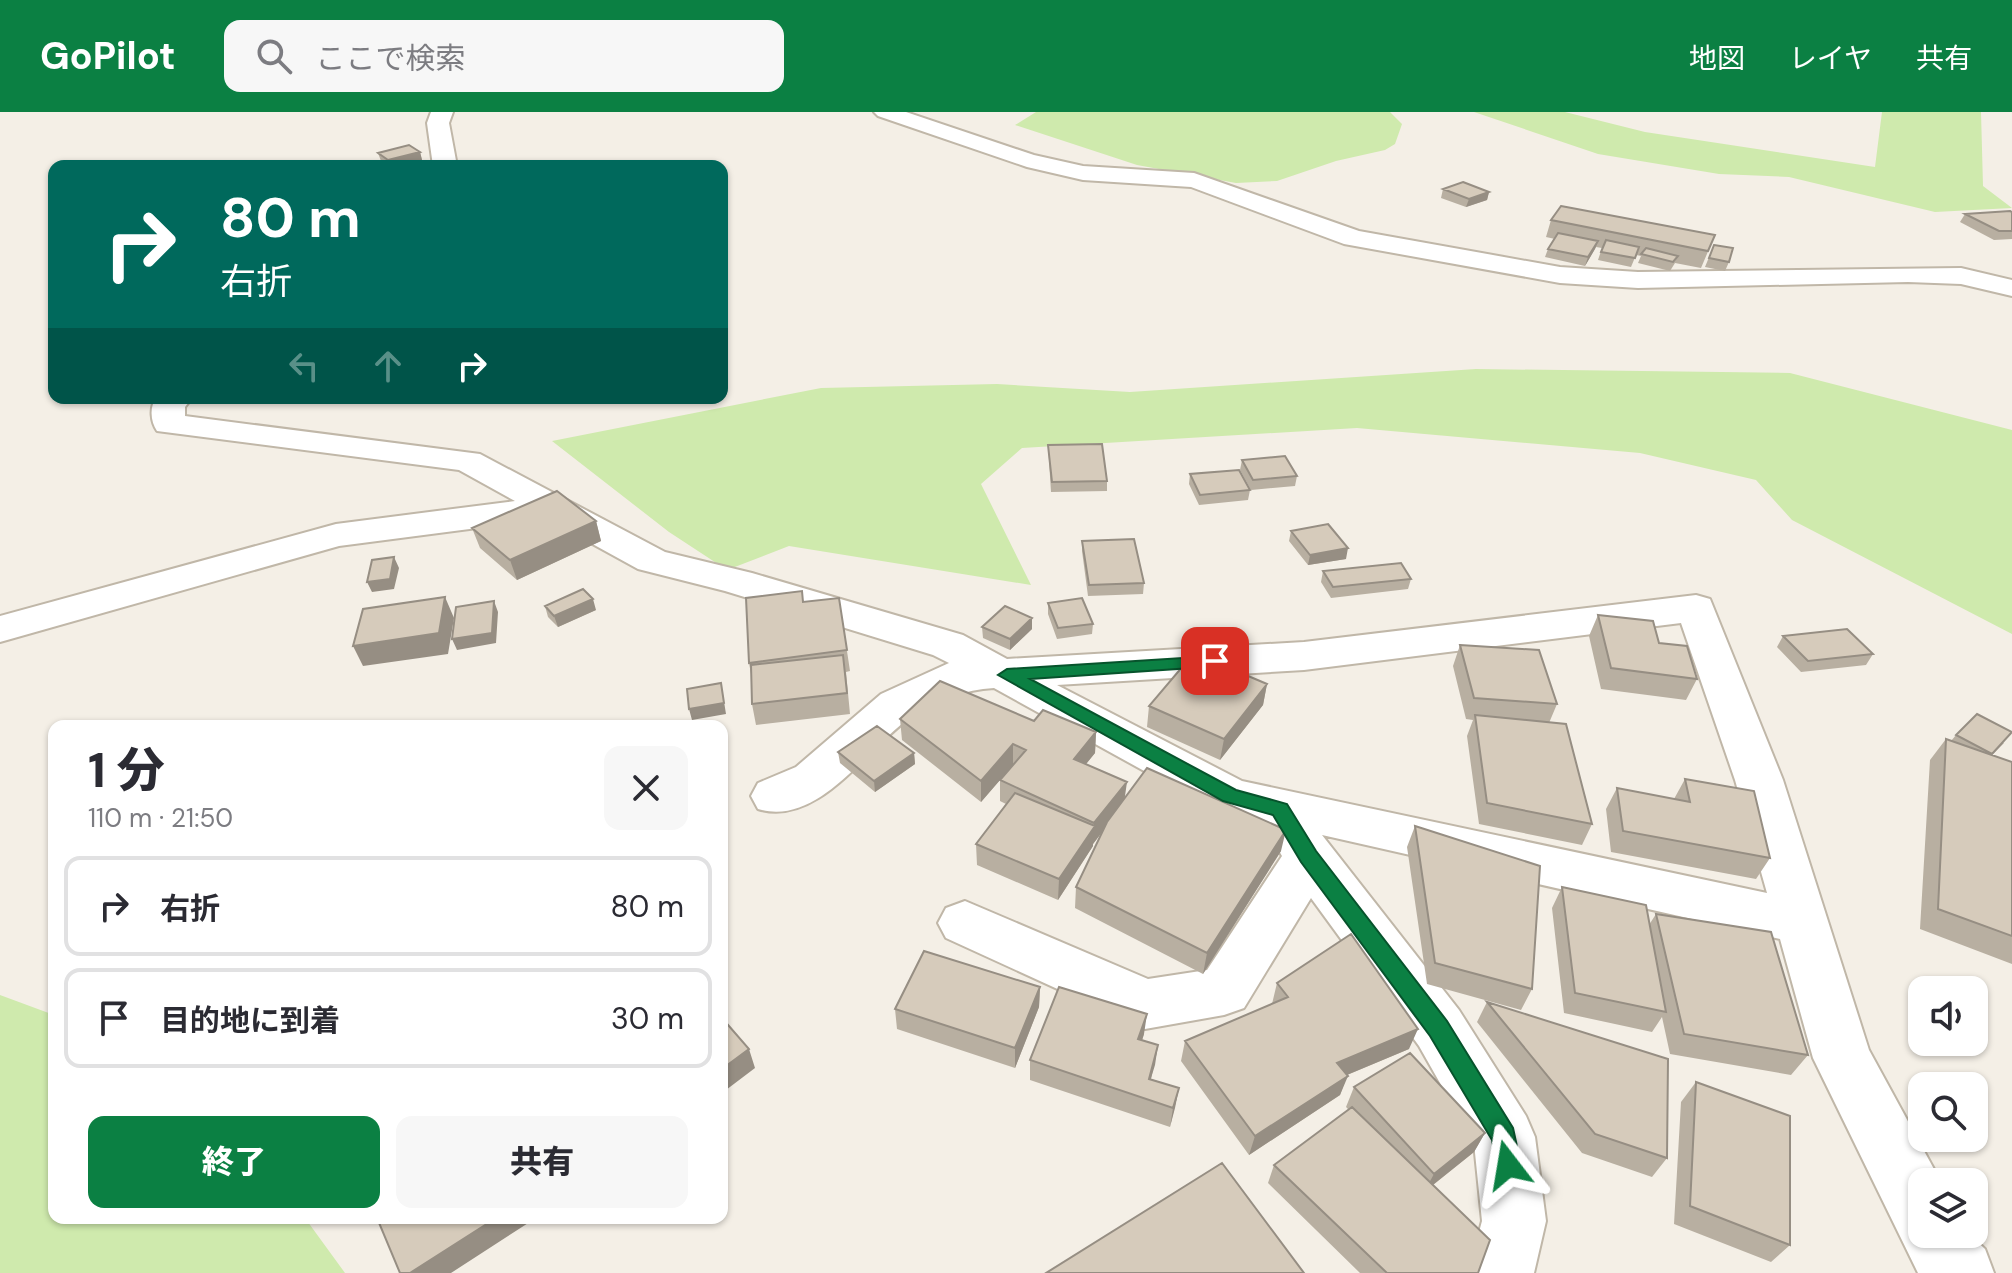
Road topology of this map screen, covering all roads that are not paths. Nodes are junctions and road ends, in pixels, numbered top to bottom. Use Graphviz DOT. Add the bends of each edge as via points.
graph roads {
  1 [pos="442,112"];
  2 [pos="885,112"];
  3 [pos="444,160"];
  4 [pos="2012,288"];
  5 [pos="168,404"];
  6 [pos="554,507"];
  7 [pos="0,629"];
  8 [pos="1007,675"];
  9 [pos="775,796"];
  10 [pos="1280,810"];
  11 [pos="1309,857"];
  12 [pos="965,923"];
  13 [pos="1804,923"];
  14 [pos="1908,1184"];
  15 [pos="1941,1248"];
  16 [pos="1501,1273"];
  17 [pos="1961,1273"];
  1 -- 3 [label="street" via="438,123"];
  2 -- 4 [label="street" via="1027,160 1083,173 1194,180 1353,238 1560,275 1638,280 1908,274 1961,276"];
  5 -- 6 [label="street" via="169,424 468,461"];
  6 -- 7 [label="street" via="336,535"];
  6 -- 8 [label="street" via="652,561 948,645"];
  8 -- 9 [label="street" via="955,676 897,705 813,779"];
  8 -- 10 [label="street" via="1230,796"];
  8 -- 13 [label="street" via="1304,656 1696,608"];
  10 -- 11 [label="street"];
  10 -- 13 [label="street"];
  11 -- 12 [label="street" via="1224,991 1145,1004"];
  11 -- 16 [label="street" via="1439,1028 1504,1137 1514,1221"];
  13 -- 14 [label="street" via="1842,1058"];
  15 -- 17 [label="street"];
}
